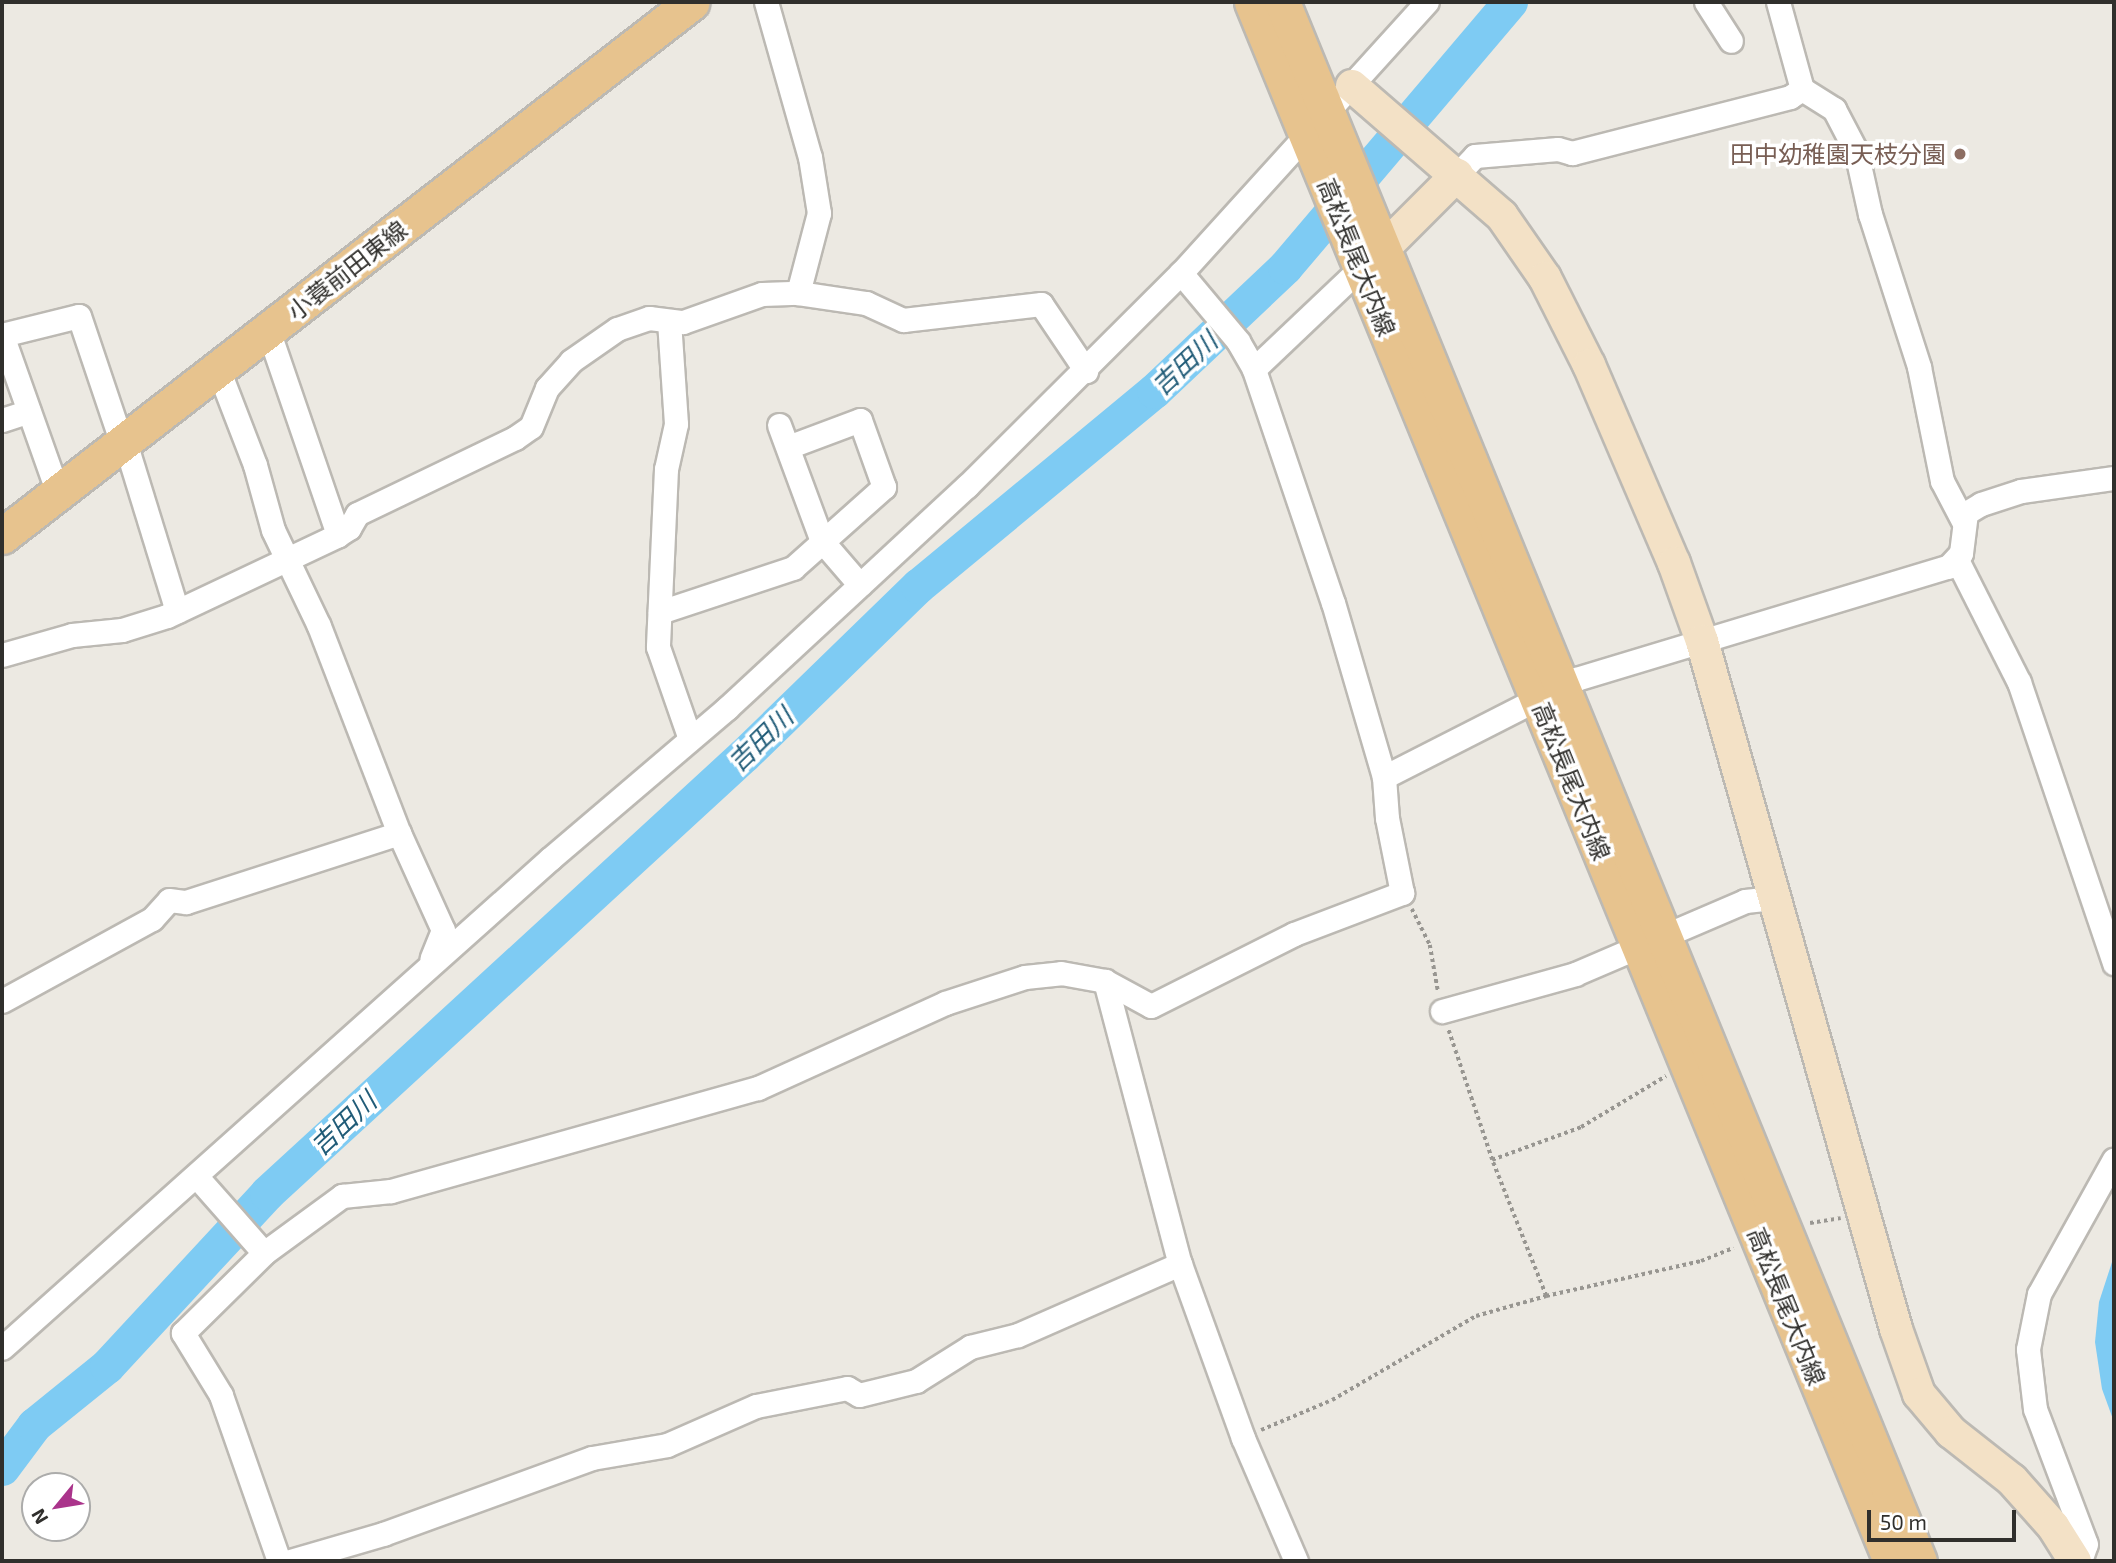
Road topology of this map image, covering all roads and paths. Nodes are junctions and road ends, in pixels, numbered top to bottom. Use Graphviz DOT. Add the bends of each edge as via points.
graph roads {
  1 [pos="691,2"];
  2 [pos="766,2"];
  3 [pos="1252,2"];
  4 [pos="1282,2"];
  5 [pos="1427,2"];
  6 [pos="1706,2"];
  7 [pos="1778,2"];
  8 [pos="1731,41"];
  9 [pos="1802,89"];
  10 [pos="1359,92"];
  11 [pos="1319,131"];
  12 [pos="1449,168"];
  13 [pos="1369,251"];
  14 [pos="1181,273"];
  15 [pos="798,293"];
  16 [pos="670,321"];
  17 [pos="268,330"];
  18 [pos="2,335"];
  19 [pos="218,369"];
  20 [pos="1254,369"];
  21 [pos="1086,371"];
  22 [pos="29,411"];
  23 [pos="2,421"];
  24 [pos="779,425"];
  25 [pos="123,443"];
  26 [pos="788,447"];
  27 [pos="2114,478"];
  28 [pos="58,494"];
  29 [pos="1963,521"];
  30 [pos="338,535"];
  31 [pos="2,536"];
  32 [pos="822,541"];
  33 [pos="285,558"];
  34 [pos="1957,560"];
  35 [pos="860,585"];
  36 [pos="177,611"];
  37 [pos="660,612"];
  38 [pos="1702,641"];
  39 [pos="2,655"];
  40 [pos="1549,692"];
  41 [pos="690,739"];
  42 [pos="1384,777"];
  43 [pos="399,833"];
  44 [pos="1774,898"];
  45 [pos="1652,942"];
  46 [pos="2114,963"];
  47 [pos="426,969"];
  48 [pos="1105,981"];
  49 [pos="2,1000"];
  50 [pos="1442,1011"];
  51 [pos="1674,1071"];
  52 [pos="2114,1159"];
  53 [pos="197,1177"];
  54 [pos="1863,1213"];
  55 [pos="1796,1226"];
  56 [pos="1745,1244"];
  57 [pos="264,1252"];
  58 [pos="1180,1264"];
  59 [pos="1546,1296"];
  60 [pos="2,1348"];
  61 [pos="1243,1438"];
  62 [pos="279,1561"];
  63 [pos="290,1561"];
  64 [pos="1296,1561"];
  65 [pos="1891,1561"];
  66 [pos="1919,1561"];
  67 [pos="2078,1561"];
  1 -- 17 [label="main road, 小蓑前田東線"];
  2 -- 15 [label="street" via="810,158 819,213"];
  3 -- 11 [label="main road, 高松長尾大内線"];
  4 -- 11 [label="main road, 高松長尾大内線"];
  5 -- 10 [label="street"];
  6 -- 8 [label="street"];
  7 -- 9 [label="street"];
  9 -- 12 [label="street" via="1790,97 1572,153 1558,149 1475,156"];
  9 -- 29 [label="street" via="1834,109 1856,151 1870,214 1919,367 1942,481"];
  10 -- 11 [label="street"];
  10 -- 12 [label="street"];
  11 -- 13 [label="main road, 高松長尾大内線"];
  11 -- 14 [label="street"];
  12 -- 13 [label="street"];
  12 -- 38 [label="street" via="1502,216 1545,278 1589,365 1674,563"];
  13 -- 20 [label="street"];
  13 -- 40 [label="main road, 高松長尾大内線"];
  14 -- 20 [label="street" via="1238,341"];
  14 -- 21 [label="street"];
  15 -- 16 [label="street" via="762,294 682,322"];
  15 -- 21 [label="street" via="866,303 903,320 1041,304"];
  16 -- 30 [label="street" via="649,318 617,329 571,361 547,388 531,426 515,438 357,514"];
  16 -- 37 [label="street" via="676,424 666,469"];
  17 -- 19 [label="main road, 小蓑前田東線"];
  17 -- 30 [label="street"];
  18 -- 22 [label="street"];
  18 -- 25 [label="street" via="79,316"];
  19 -- 25 [label="main road, 小蓑前田東線"];
  19 -- 33 [label="street"];
  20 -- 42 [label="street" via="1333,603"];
  21 -- 35 [label="street"];
  22 -- 23 [label="street"];
  22 -- 28 [label="street"];
  24 -- 26 [label="street"];
  25 -- 28 [label="main road, 小蓑前田東線"];
  25 -- 36 [label="street"];
  26 -- 32 [label="street"];
  26 -- 32 [label="street" via="860,420 884,487"];
  27 -- 29 [label="street" via="2021,491 1981,504 1966,513"];
  28 -- 31 [label="main road, 小蓑前田東線"];
  29 -- 34 [label="street" via="1965,536"];
  30 -- 33 [label="street"];
  32 -- 35 [label="street"];
  32 -- 37 [label="street" via="793,568"];
  33 -- 36 [label="street"];
  33 -- 43 [label="street" via="319,626"];
  34 -- 38 [label="street" via="1936,572"];
  34 -- 46 [label="street" via="2019,682"];
  35 -- 41 [label="street"];
  36 -- 39 [label="street" via="122,630 72,635"];
  37 -- 41 [label="street" via="658,648"];
  38 -- 40 [label="street"];
  38 -- 44 [label="street"];
  40 -- 42 [label="street"];
  40 -- 45 [label="main road, 高松長尾大内線"];
  41 -- 47 [label="street"];
  42 -- 48 [label="street" via="1402,893 1294,934 1151,1006"];
  43 -- 47 [label="street" via="443,930"];
  43 -- 49 [label="street" via="186,902 169,900 152,919"];
  44 -- 45 [label="street" via="1745,901"];
  44 -- 54 [label="street"];
  45 -- 50 [label="street" via="1575,974"];
  45 -- 65 [label="main road, 高松長尾大内線"];
  45 -- 66 [label="main road, 高松長尾大内線"];
  47 -- 53 [label="street"];
  48 -- 57 [label="street" via="1061,973 1026,977 945,1003 758,1088 391,1191 342,1196"];
  48 -- 58 [label="street"];
  51 -- 59 [label="path" via="1581,1127 1492,1160"];
  52 -- 67 [label="street" via="2039,1294 2028,1349 2035,1409 2087,1544"];
  53 -- 57 [label="street"];
  53 -- 60 [label="street"];
  54 -- 55 [label="path"];
  54 -- 67 [label="street" via="1919,1394 1951,1432 2012,1480"];
  56 -- 59 [label="path" via="1701,1261"];
  57 -- 62 [label="street" via="183,1333 221,1395"];
  58 -- 61 [label="street"];
  58 -- 63 [label="street" via="1018,1335 970,1347 916,1381 859,1395 847,1388 756,1406 667,1445 592,1458 383,1534"];
  59 -- 61 [label="path" via="1476,1316 1332,1400"];
  61 -- 64 [label="street"];
}
